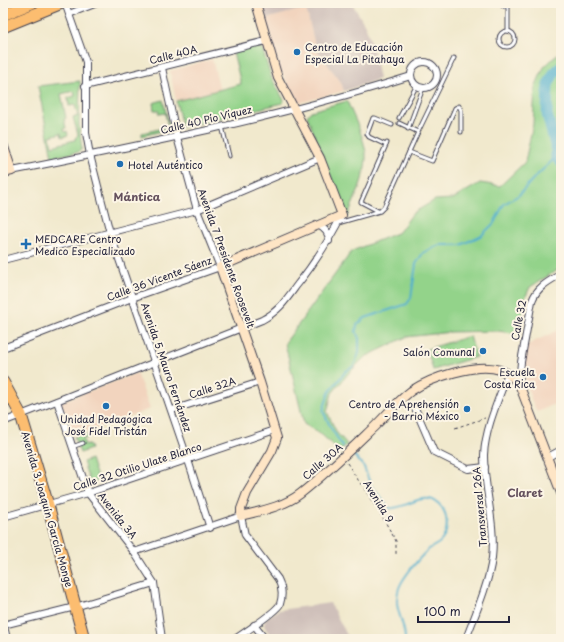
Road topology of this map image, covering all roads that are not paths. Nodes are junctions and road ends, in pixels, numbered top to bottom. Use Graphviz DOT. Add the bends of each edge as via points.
graph roads {
  1 [pos="32,3"];
  2 [pos="62,3"];
  3 [pos="66,3"];
  4 [pos="97,3"];
  5 [pos="256,3"];
  6 [pos="500,3"];
  7 [pos="512,3"];
  8 [pos="508,6"];
  9 [pos="69,14"];
  10 [pos="3,15"];
  11 [pos="3,27"];
  12 [pos="508,31"];
  13 [pos="266,41"];
  14 [pos="454,58"];
  15 [pos="162,68"];
  16 [pos="411,76"];
  17 [pos="85,86"];
  18 [pos="420,86"];
  19 [pos="294,108"];
  20 [pos="399,118"];
  21 [pos="399,123"];
  22 [pos="392,124"];
  23 [pos="222,126"];
  24 [pos="408,128"];
  25 [pos="418,132"];
  26 [pos="461,132"];
  27 [pos="177,137"];
  28 [pos="3,144"];
  29 [pos="409,152"];
  30 [pos="90,156"];
  31 [pos="229,156"];
  32 [pos="320,158"];
  33 [pos="5,172"];
  34 [pos="197,210"];
  35 [pos="378,211"];
  36 [pos="342,215"];
  37 [pos="338,223"];
  38 [pos="317,225"];
  39 [pos="110,233"];
  40 [pos="329,241"];
  41 [pos="3,260"];
  42 [pos="220,267"];
  43 [pos="561,274"];
  44 [pos="132,298"];
  45 [pos="241,328"];
  46 [pos="3,348"];
  47 [pos="155,362"];
  48 [pos="508,373"];
  49 [pos="3,382"];
  50 [pos="260,382"];
  51 [pos="519,384"];
  52 [pos="57,401"];
  53 [pos="415,408"];
  54 [pos="172,410"];
  55 [pos="21,415"];
  56 [pos="3,422"];
  57 [pos="275,430"];
  58 [pos="83,443"];
  59 [pos="72,447"];
  60 [pos="561,450"];
  61 [pos="548,457"];
  62 [pos="188,460"];
  63 [pos="485,467"];
  64 [pos="561,492"];
  65 [pos="88,493"];
  66 [pos="48,505"];
  67 [pos="240,516"];
  68 [pos="3,517"];
  69 [pos="210,528"];
  70 [pos="134,552"];
  71 [pos="154,583"];
  72 [pos="75,607"];
  73 [pos="3,624"];
  74 [pos="254,625"];
  75 [pos="7,639"];
  76 [pos="84,639"];
  77 [pos="162,639"];
  78 [pos="236,639"];
  79 [pos="265,639"];
  80 [pos="466,639"];
  1 -- 10 [label="highway"];
  2 -- 11 [label="highway"];
  3 -- 9 [label="street, Avenida 5 Mauro Fernández"];
  4 -- 9 [label="street"];
  5 -- 13 [label="street"];
  6 -- 8 [label="lane" via="504,7"];
  7 -- 8 [label="lane"];
  8 -- 12 [label="lane"];
  9 -- 17 [label="street, Avenida 5 Mauro Fernández" via="86,62"];
  12 -- 12 [label="lane" via="500,34 498,39 504,47 512,46 515,41 513,34"];
  13 -- 15 [label="street, Calle 40A"];
  13 -- 19 [label="street" via="278,78"];
  14 -- 25 [label="lane"];
  15 -- 17 [label="street, Calle 40A"];
  15 -- 27 [label="street, Avenida 7 Presidente Roosevelt"];
  16 -- 18 [label="street"];
  16 -- 18 [label="street" via="413,68 419,63 427,62 434,67 437,75 434,83 431,86"];
  16 -- 19 [label="street, Calle 40 Pío Víquez"];
  17 -- 30 [label="street, Avenida 5 Mauro Fernández" via="86,133"];
  18 -- 20 [label="lane"];
  18 -- 24 [label="lane"];
  19 -- 23 [label="street, Calle 40 Pío Víquez"];
  19 -- 32 [label="street"];
  21 -- 24 [label="lane"];
  22 -- 35 [label="lane" via="373,118 367,131 369,137 387,144 361,202"];
  23 -- 27 [label="street, Calle 40 Pío Víquez"];
  23 -- 31 [label="lane"];
  24 -- 25 [label="lane"];
  25 -- 29 [label="lane"];
  26 -- 29 [label="lane" via="459,106 455,108 432,161"];
  27 -- 30 [label="street, Calle 40 Pío Víquez"];
  27 -- 34 [label="street, Avenida 7 Presidente Roosevelt"];
  28 -- 33 [label="street"];
  29 -- 35 [label="lane" via="384,207"];
  30 -- 33 [label="street, Calle 40 Pío Víquez"];
  30 -- 39 [label="street, Avenida 5 Mauro Fernández"];
  32 -- 34 [label="street"];
  32 -- 36 [label="street"];
  34 -- 39 [label="street"];
  34 -- 42 [label="street, Avenida 7 Presidente Roosevelt"];
  35 -- 37 [label="lane"];
  36 -- 37 [label="street"];
  36 -- 38 [label="street, Calle 36 Vicente Sáenz"];
  37 -- 40 [label="street"];
  38 -- 40 [label="street" via="325,229"];
  38 -- 42 [label="street, Calle 36 Vicente Sáenz"];
  39 -- 41 [label="street"];
  39 -- 44 [label="street, Avenida 5 Mauro Fernández"];
  40 -- 45 [label="street" via="274,314"];
  42 -- 44 [label="street, Calle 36 Vicente Sáenz"];
  42 -- 45 [label="street, Avenida 7 Presidente Roosevelt"];
  43 -- 51 [label="street, Calle 32" via="535,293"];
  44 -- 46 [label="street, Calle 36 Vicente Sáenz"];
  44 -- 47 [label="street, Avenida 5 Mauro Fernández"];
  45 -- 47 [label="street"];
  45 -- 50 [label="street, Avenida 7 Presidente Roosevelt"];
  47 -- 52 [label="street"];
  47 -- 54 [label="street, Avenida 5 Mauro Fernández"];
  48 -- 51 [label="street"];
  48 -- 63 [label="street, Transversal 26A" via="486,436"];
  48 -- 67 [label="street, Calle 30A" via="478,367 462,370 417,387 299,495 277,506"];
  49 -- 55 [label="highway, Avenida 3 Joaquín García Monge"];
  50 -- 54 [label="street, Calle 32A"];
  50 -- 57 [label="street, Avenida 7 Presidente Roosevelt"];
  51 -- 61 [label="street"];
  52 -- 55 [label="street"];
  52 -- 59 [label="street, Avenida 3A"];
  53 -- 63 [label="street" via="434,452 468,469"];
  54 -- 62 [label="street, Avenida 5 Mauro Fernández"];
  55 -- 56 [label="street"];
  55 -- 66 [label="highway, Avenida 3 Joaquín García Monge"];
  57 -- 62 [label="street, Calle 32 Otilio Ulate Blanco"];
  57 -- 67 [label="street" via="276,444 247,493"];
  58 -- 59 [label="lane"];
  59 -- 65 [label="street, Avenida 3A"];
  60 -- 61 [label="street"];
  61 -- 64 [label="street"];
  62 -- 65 [label="street, Calle 32 Otilio Ulate Blanco"];
  62 -- 69 [label="street, Avenida 5 Mauro Fernández"];
  63 -- 80 [label="street, Transversal 26A" via="493,540 492,558"];
  65 -- 66 [label="street, Calle 32 Otilio Ulate Blanco"];
  65 -- 70 [label="street, Avenida 3A"];
  66 -- 68 [label="street, Calle 32 Otilio Ulate Blanco"];
  66 -- 72 [label="highway, Avenida 3 Joaquín García Monge"];
  67 -- 69 [label="street, Calle 30A"];
  67 -- 74 [label="street" via="245,535 281,586 279,605"];
  69 -- 70 [label="street, Calle 30A"];
  70 -- 71 [label="street, Avenida 3A"];
  71 -- 72 [label="street"];
  71 -- 77 [label="street, Avenida 3A"];
  72 -- 73 [label="street"];
  72 -- 76 [label="highway, Avenida 3 Joaquín García Monge"];
  73 -- 75 [label="street"];
  74 -- 78 [label="street"];
  74 -- 79 [label="street"];
}
